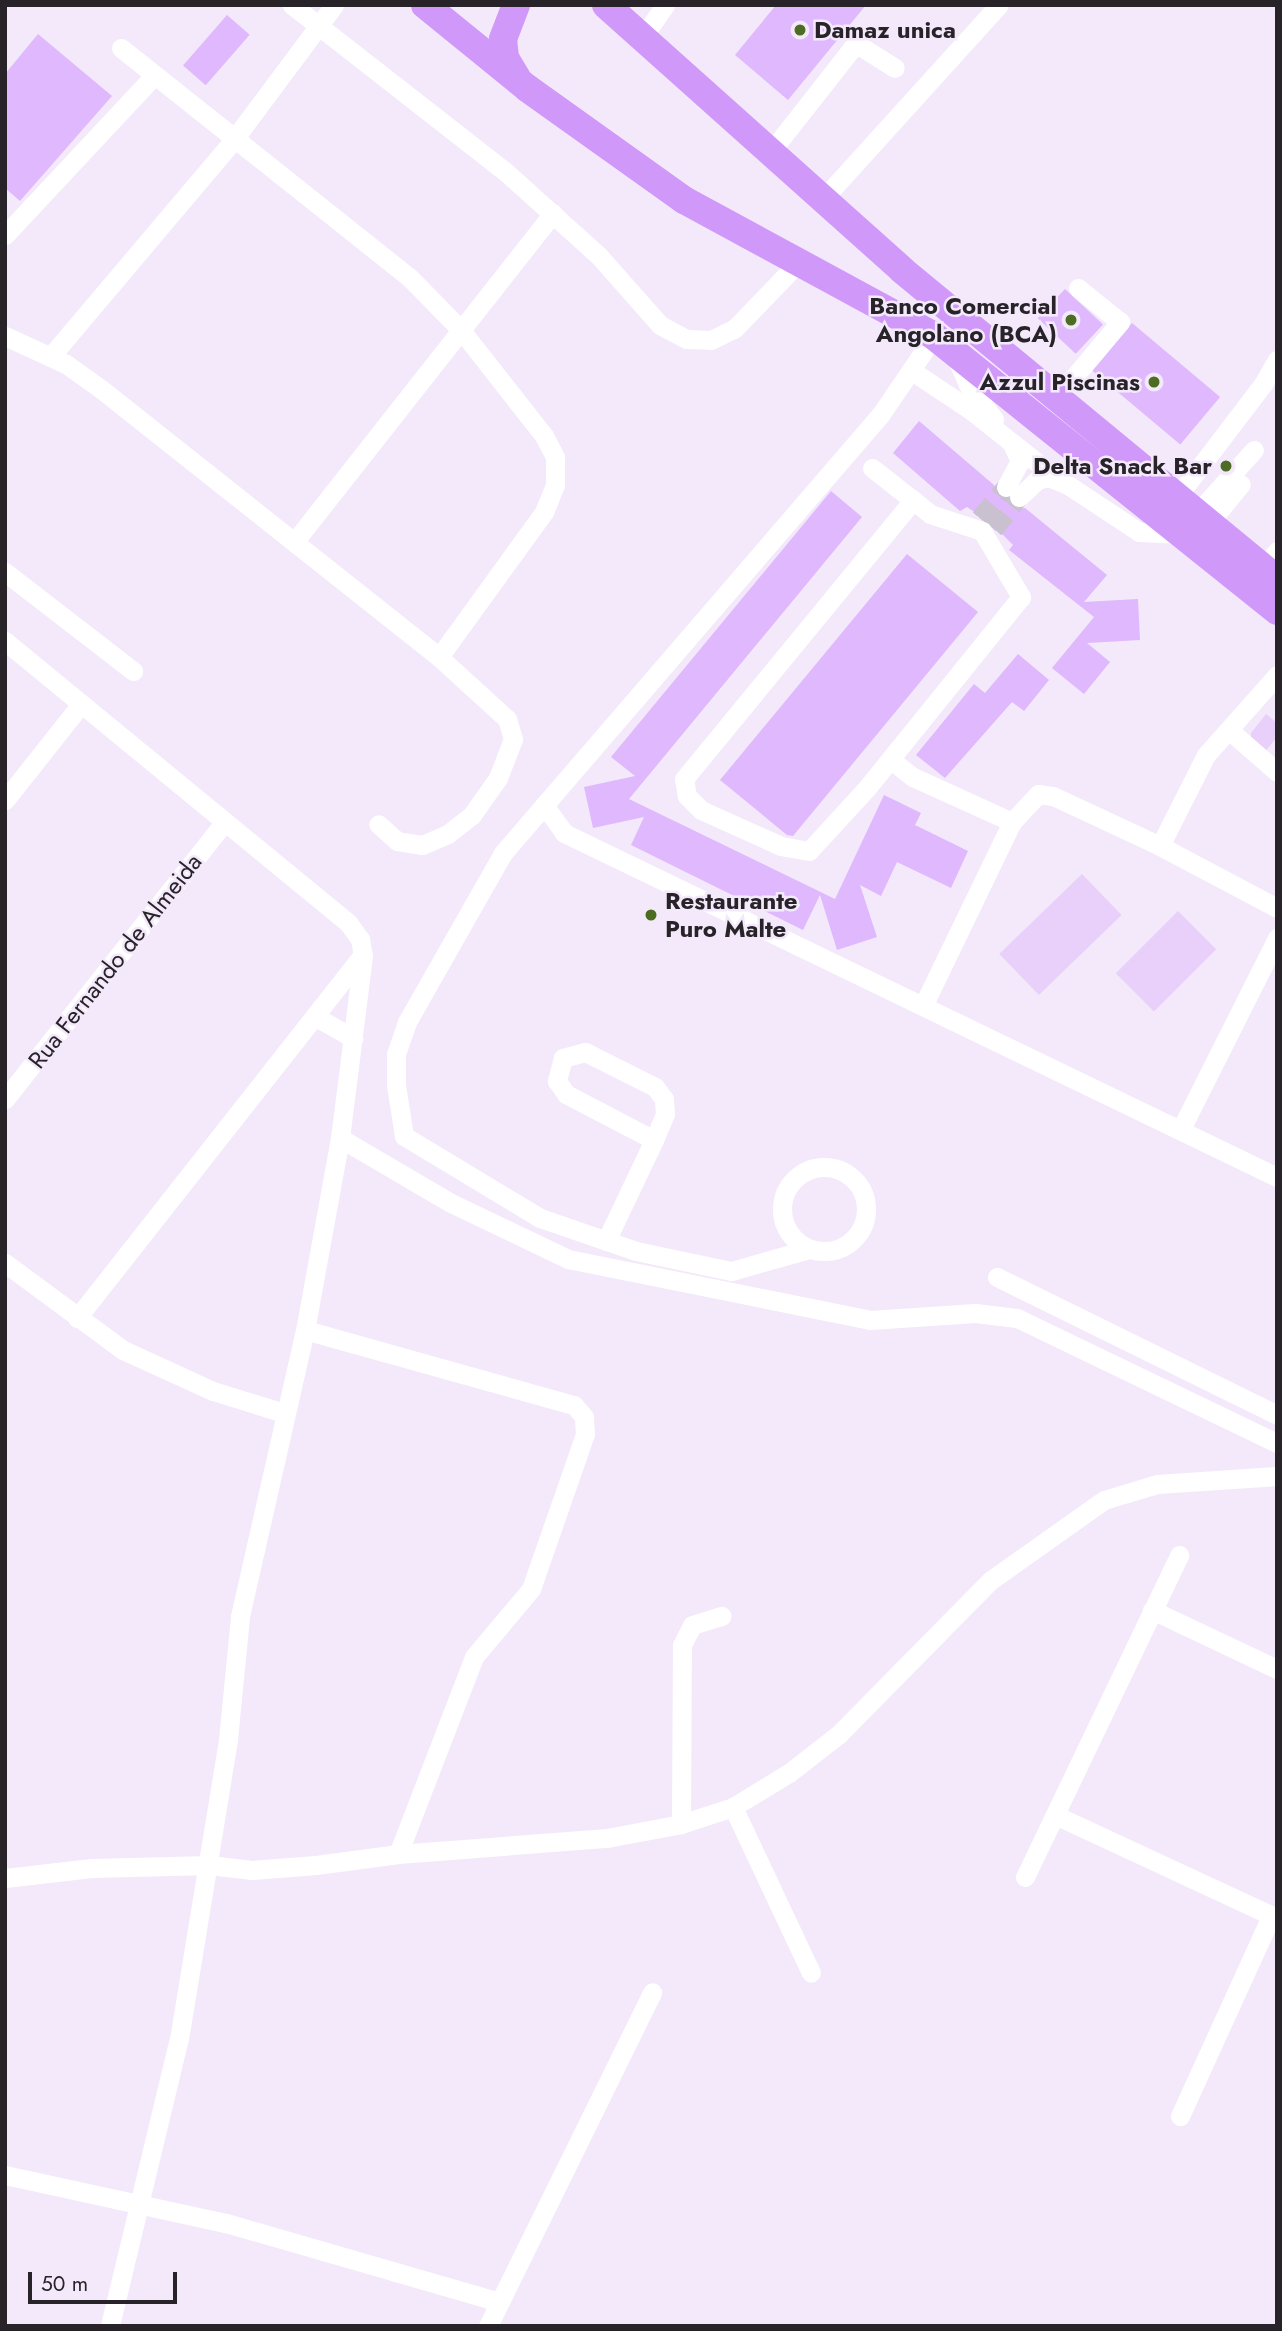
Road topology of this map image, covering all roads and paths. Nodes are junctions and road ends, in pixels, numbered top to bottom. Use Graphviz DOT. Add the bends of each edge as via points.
graph roads {
  1 [pos="292,5"];
  2 [pos="334,5"];
  3 [pos="425,5"];
  4 [pos="516,5"];
  5 [pos="606,5"];
  6 [pos="664,5"];
  7 [pos="991,8"];
  8 [pos="318,25"];
  9 [pos="642,38"];
  10 [pos="121,48"];
  11 [pos="969,51"];
  12 [pos="895,68"];
  13 [pos="154,76"];
  14 [pos="527,88"];
  15 [pos="235,138"];
  16 [pos="769,154"];
  17 [pos="825,202"];
  18 [pos="552,213"];
  19 [pos="5,235"];
  20 [pos="799,262"];
  21 [pos="1078,288"];
  22 [pos="461,330"];
  23 [pos="5,336"];
  24 [pos="944,344"];
  25 [pos="51,356"];
  26 [pos="1277,360"];
  27 [pos="912,371"];
  28 [pos="1058,396"];
  29 [pos="1009,440"];
  30 [pos="1254,450"];
  31 [pos="872,468"];
  32 [pos="1059,480"];
  33 [pos="1241,484"];
  34 [pos="913,500"];
  35 [pos="1192,517"];
  36 [pos="295,541"];
  37 [pos="1272,566"];
  38 [pos="5,572"];
  39 [pos="1277,611"];
  40 [pos="5,641"];
  41 [pos="439,657"];
  42 [pos="133,671"];
  43 [pos="1277,674"];
  44 [pos="81,704"];
  45 [pos="1229,730"];
  46 [pos="891,760"];
  47 [pos="1277,772"];
  48 [pos="5,800"];
  49 [pos="544,805"];
  50 [pos="1012,822"];
  51 [pos="224,823"];
  52 [pos="378,824"];
  53 [pos="1160,846"];
  54 [pos="1277,908"];
  55 [pos="1274,950"];
  56 [pos="363,956"];
  57 [pos="923,1006"];
  58 [pos="316,1017"];
  59 [pos="353,1038"];
  60 [pos="5,1099"];
  61 [pos="1181,1129"];
  62 [pos="340,1138"];
  63 [pos="654,1140"];
  64 [pos="1277,1177"];
  65 [pos="606,1241"];
  66 [pos="810,1249"];
  67 [pos="5,1263"];
  68 [pos="997,1277"];
  69 [pos="77,1318"];
  70 [pos="305,1330"];
  71 [pos="284,1413"];
  72 [pos="1277,1415"];
  73 [pos="1277,1443"];
  74 [pos="1277,1476"];
  75 [pos="1179,1555"];
  76 [pos="1152,1610"];
  77 [pos="722,1616"];
  78 [pos="1277,1668"];
  79 [pos="733,1807"];
  80 [pos="1055,1815"];
  81 [pos="681,1824"];
  82 [pos="398,1854"];
  83 [pos="209,1865"];
  84 [pos="1025,1877"];
  85 [pos="5,1878"];
  86 [pos="1274,1917"];
  87 [pos="811,1973"];
  88 [pos="652,1992"];
  89 [pos="1180,2116"];
  90 [pos="5,2175"];
  91 [pos="139,2206"];
  92 [pos="500,2302"];
  93 [pos="110,2326"];
  94 [pos="488,2326"];
  1 -- 8 [label="street"];
  2 -- 8 [label="street"];
  3 -- 14 [label="highway"];
  4 -- 14 [label="highway" via="504,30 504,49 509,66"];
  5 -- 9 [label="highway"];
  6 -- 9 [label="street"];
  7 -- 17 [label="street"];
  8 -- 15 [label="street"];
  8 -- 18 [label="street" via="446,121"];
  9 -- 16 [label="highway"];
  10 -- 13 [label="street"];
  11 -- 17 [label="street"];
  12 -- 16 [label="street" via="860,46 852,48"];
  13 -- 15 [label="street"];
  13 -- 19 [label="street"];
  14 -- 20 [label="highway" via="684,200"];
  15 -- 22 [label="street" via="408,277"];
  15 -- 25 [label="street"];
  16 -- 17 [label="highway"];
  17 -- 28 [label="highway"];
  18 -- 20 [label="street" via="599,256 660,325 687,339 710,340 734,329"];
  18 -- 22 [label="street"];
  20 -- 24 [label="highway"];
  21 -- 28 [label="street" via="1120,322"];
  22 -- 36 [label="street"];
  22 -- 41 [label="street" via="544,436 555,457 555,485 544,512"];
  23 -- 25 [label="street"];
  24 -- 27 [label="street"];
  24 -- 29 [label="street" via="968,386"];
  24 -- 35 [label="highway"];
  25 -- 36 [label="street" via="101,389"];
  26 -- 35 [label="street"];
  27 -- 29 [label="street"];
  27 -- 49 [label="street" via="881,414"];
  28 -- 35 [label="highway"];
  29 -- 32 [label="street"];
  29 -- 32 [label="street" via="1020,461 1012,492 1037,480"];
  30 -- 35 [label="street"];
  31 -- 34 [label="street"];
  32 -- 35 [label="street" via="1139,531"];
  33 -- 35 [label="street"];
  34 -- 46 [label="street" via="943,520 983,527 1021,597"];
  34 -- 46 [label="street" via="684,779 687,796 701,810 781,846 809,851"];
  35 -- 37 [label="highway"];
  35 -- 39 [label="highway"];
  36 -- 41 [label="street"];
  38 -- 42 [label="street"];
  40 -- 44 [label="street"];
  41 -- 52 [label="street" via="507,719 513,739 498,778 472,815 448,834 422,845 397,841"];
  43 -- 45 [label="street"];
  44 -- 48 [label="street"];
  44 -- 51 [label="street"];
  45 -- 47 [label="street"];
  45 -- 53 [label="street" via="1206,755"];
  46 -- 50 [label="street" via="913,777"];
  49 -- 57 [label="street" via="564,833"];
  49 -- 65 [label="street" via="503,853 407,1023 396,1054 399,1120 404,1136 418,1147 502,1199"];
  50 -- 53 [label="street" via="1024,803 1045,795"];
  50 -- 57 [label="street"];
  51 -- 56 [label="street" via="349,924 360,939"];
  51 -- 60 [label="street, Rua Fernando de Almeida"];
  53 -- 54 [label="street"];
  55 -- 61 [label="street"];
  56 -- 58 [label="street"];
  56 -- 59 [label="street"];
  57 -- 61 [label="street"];
  58 -- 59 [label="street"];
  58 -- 69 [label="street"];
  59 -- 62 [label="street"];
  61 -- 64 [label="street"];
  62 -- 70 [label="street"];
  62 -- 73 [label="street" via="451,1203 568,1259 870,1320 975,1314 1017,1318"];
  63 -- 63 [label="street" via="665,1114 660,1093 585,1052 563,1058 556,1073 566,1094"];
  63 -- 65 [label="street"];
  65 -- 66 [label="street" via="732,1271"];
  66 -- 66 [label="street" via="836,1250 848,1245 864,1224 865,1198 860,1185 839,1169 809,1169 787,1187 782,1216 797,1242"];
  67 -- 69 [label="street"];
  68 -- 72 [label="street"];
  69 -- 71 [label="street" via="123,1350 175,1375"];
  70 -- 71 [label="street"];
  70 -- 82 [label="street" via="573,1405 584,1417 585,1434 531,1589 474,1657"];
  71 -- 83 [label="street" via="240,1618"];
  74 -- 79 [label="street" via="1157,1484 1104,1500 991,1580 839,1734 789,1773"];
  75 -- 76 [label="street"];
  76 -- 78 [label="street"];
  76 -- 80 [label="street"];
  77 -- 81 [label="street" via="692,1625 682,1645"];
  79 -- 81 [label="street"];
  79 -- 87 [label="street"];
  80 -- 84 [label="street"];
  80 -- 86 [label="street"];
  81 -- 82 [label="street" via="607,1838"];
  82 -- 83 [label="street" via="252,1870"];
  83 -- 85 [label="street" via="91,1868"];
  83 -- 91 [label="street" via="179,2038"];
  86 -- 89 [label="street"];
  88 -- 92 [label="street"];
  90 -- 91 [label="street"];
  91 -- 92 [label="street" via="226,2223"];
  91 -- 93 [label="street"];
  92 -- 94 [label="street"];
}
